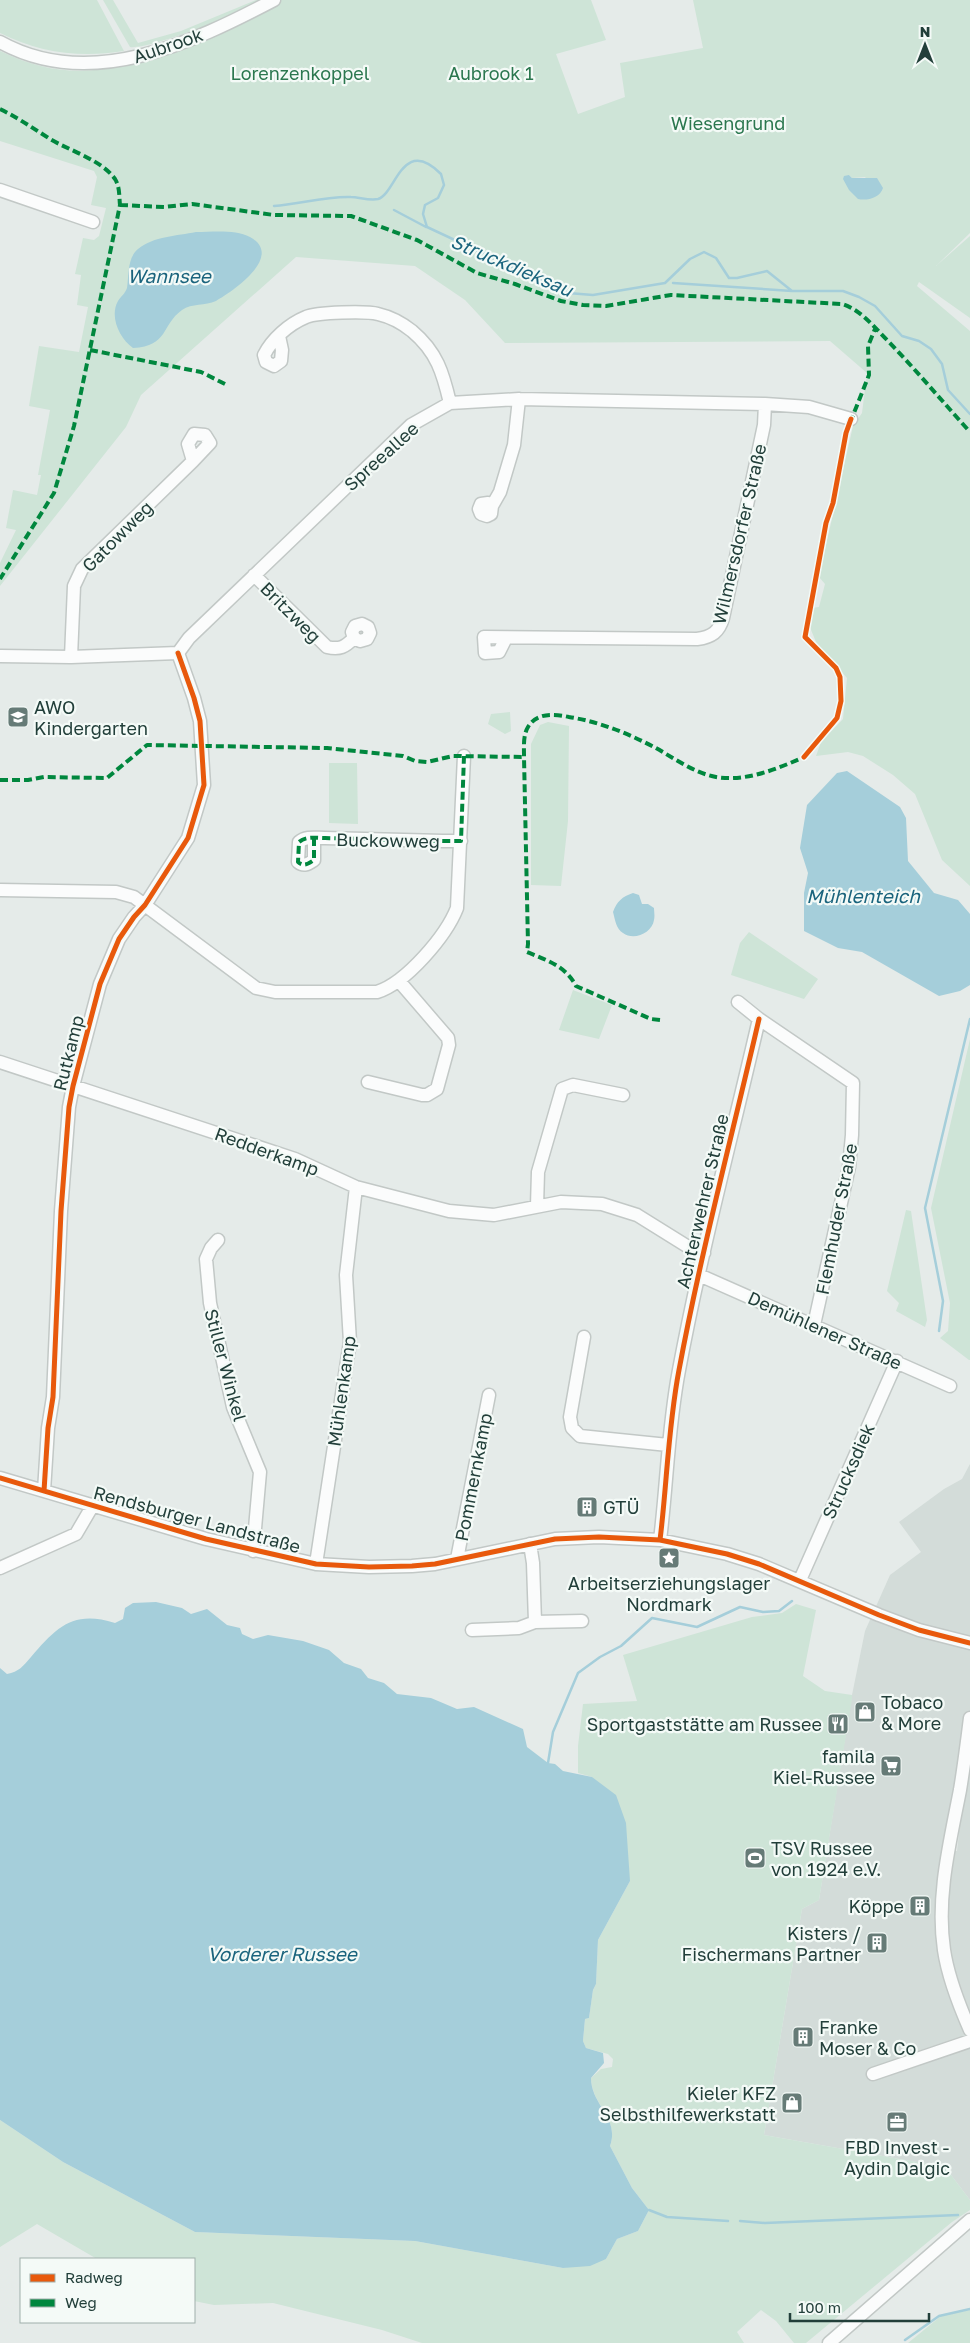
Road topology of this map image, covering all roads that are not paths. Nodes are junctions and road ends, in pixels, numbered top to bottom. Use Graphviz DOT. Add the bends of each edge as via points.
graph roads {
  1 [pos="274,0"];
  2 [pos="0,42"];
  3 [pos="0,190"];
  4 [pos="93,222"];
  5 [pos="279,336"];
  6 [pos="519,400"];
  7 [pos="450,403"];
  8 [pos="765,404"];
  9 [pos="851,420"];
  10 [pos="193,461"];
  11 [pos="492,506"];
  12 [pos="254,576"];
  13 [pos="354,638"];
  14 [pos="506,638"];
  15 [pos="178,653"];
  16 [pos="0,656"];
  17 [pos="71,657"];
  18 [pos="464,756"];
  19 [pos="314,838"];
  20 [pos="461,841"];
  21 [pos="0,890"];
  22 [pos="145,905"];
  23 [pos="399,981"];
  24 [pos="738,1002"];
  25 [pos="759,1019"];
  26 [pos="0,1062"];
  27 [pos="368,1082"];
  28 [pos="73,1086"];
  29 [pos="623,1095"];
  30 [pos="356,1187"];
  31 [pos="538,1206"];
  32 [pos="218,1240"];
  33 [pos="704,1253"];
  34 [pos="699,1275"];
  35 [pos="814,1325"];
  36 [pos="584,1337"];
  37 [pos="897,1361"];
  38 [pos="950,1386"];
  39 [pos="489,1395"];
  40 [pos="668,1445"];
  41 [pos="0,1478"];
  42 [pos="44,1491"];
  43 [pos="93,1505"];
  44 [pos="660,1540"];
  45 [pos="530,1544"];
  46 [pos="253,1551"];
  47 [pos="457,1559"];
  48 [pos="316,1564"];
  49 [pos="0,1568"];
  50 [pos="800,1580"];
  51 [pos="535,1622"];
  52 [pos="582,1622"];
  53 [pos="472,1630"];
  54 [pos="970,1643"];
  55 [pos="970,1718"];
  56 [pos="970,2030"];
  57 [pos="970,2041"];
  58 [pos="873,2074"];
  59 [pos="970,2220"];
  60 [pos="829,2343"];
  1 -- 2 [label="street, Aubrook" via="160,51 123,60 66,63 27,55"];
  3 -- 4 [label="street"];
  5 -- 7 [label="street" via="307,316 376,313 396,320 428,346 440,365"];
  6 -- 7 [label="street, Spreeallee"];
  6 -- 8 [label="street, Spreeallee"];
  6 -- 11 [label="street" via="514,445 500,492"];
  7 -- 12 [label="street, Spreeallee" via="411,425"];
  8 -- 9 [label="street, Spreeallee" via="809,407"];
  8 -- 14 [label="street, Wilmersdorfer Straße" via="764,425 743,527 717,632 708,638 697,639"];
  10 -- 17 [label="street, Gatowweg" via="82,569 74,586"];
  12 -- 13 [label="street, Britzweg" via="327,647 344,648"];
  12 -- 15 [label="street, Spreeallee" via="188,638"];
  15 -- 17 [label="street"];
  15 -- 22 [label="street, Rutkamp" via="200,721 204,785 188,838"];
  16 -- 17 [label="street"];
  18 -- 20 [label="street"];
  19 -- 20 [label="street, Buckowweg"];
  20 -- 23 [label="street" via="459,898 454,916 447,929"];
  21 -- 22 [label="street" via="116,892 134,897"];
  22 -- 23 [label="street" via="256,988 276,992 367,993 384,990"];
  22 -- 28 [label="street, Rutkamp" via="119,939 100,984"];
  23 -- 27 [label="street" via="448,1038 437,1089 422,1095"];
  24 -- 25 [label="street"];
  25 -- 33 [label="street, Achterwehrer Straße"];
  25 -- 35 [label="street, Flemhuder Straße" via="853,1083 849,1167"];
  26 -- 28 [label="street, Redderkamp"];
  28 -- 30 [label="street, Redderkamp" via="287,1156"];
  28 -- 42 [label="street, Rutkamp" via="61,1211 53,1397"];
  29 -- 31 [label="street" via="573,1085 562,1089 538,1172"];
  30 -- 31 [label="street, Redderkamp" via="450,1211 494,1215"];
  30 -- 48 [label="street, Mühlenkamp" via="346,1275 350,1342"];
  31 -- 33 [label="street, Redderkamp" via="586,1202 620,1208"];
  32 -- 46 [label="street, Stiller Winkel" via="206,1259 210,1303 233,1407 260,1472"];
  33 -- 34 [label="street, Achterwehrer Straße"];
  34 -- 35 [label="street, Demühlener Straße"];
  34 -- 40 [label="street, Achterwehrer Straße"];
  35 -- 37 [label="street, Demühlener Straße"];
  36 -- 40 [label="street" via="570,1417 572,1428 580,1436"];
  37 -- 38 [label="street, Demühlener Straße"];
  37 -- 50 [label="street, Strucksdiek"];
  39 -- 47 [label="street, Pommernkamp"];
  40 -- 44 [label="street, Achterwehrer Straße"];
  41 -- 42 [label="street, Rendsburger Landstraße"];
  42 -- 43 [label="street, Rendsburger Landstraße"];
  43 -- 46 [label="street, Rendsburger Landstraße"];
  43 -- 49 [label="street" via="76,1534"];
  44 -- 45 [label="street, Rendsburger Landstraße" via="599,1538"];
  44 -- 50 [label="street, Rendsburger Landstraße" via="728,1554"];
  45 -- 47 [label="street, Rendsburger Landstraße"];
  45 -- 51 [label="street"];
  46 -- 48 [label="street, Rendsburger Landstraße"];
  47 -- 48 [label="street, Rendsburger Landstraße" via="412,1566"];
  50 -- 54 [label="street, Rendsburger Landstraße" via="919,1630"];
  51 -- 52 [label="street"];
  51 -- 53 [label="street" via="519,1628"];
  55 -- 56 [label="street" via="946,1862 942,1920 946,1958"];
  57 -- 58 [label="street"];
  59 -- 60 [label="street"];
}
